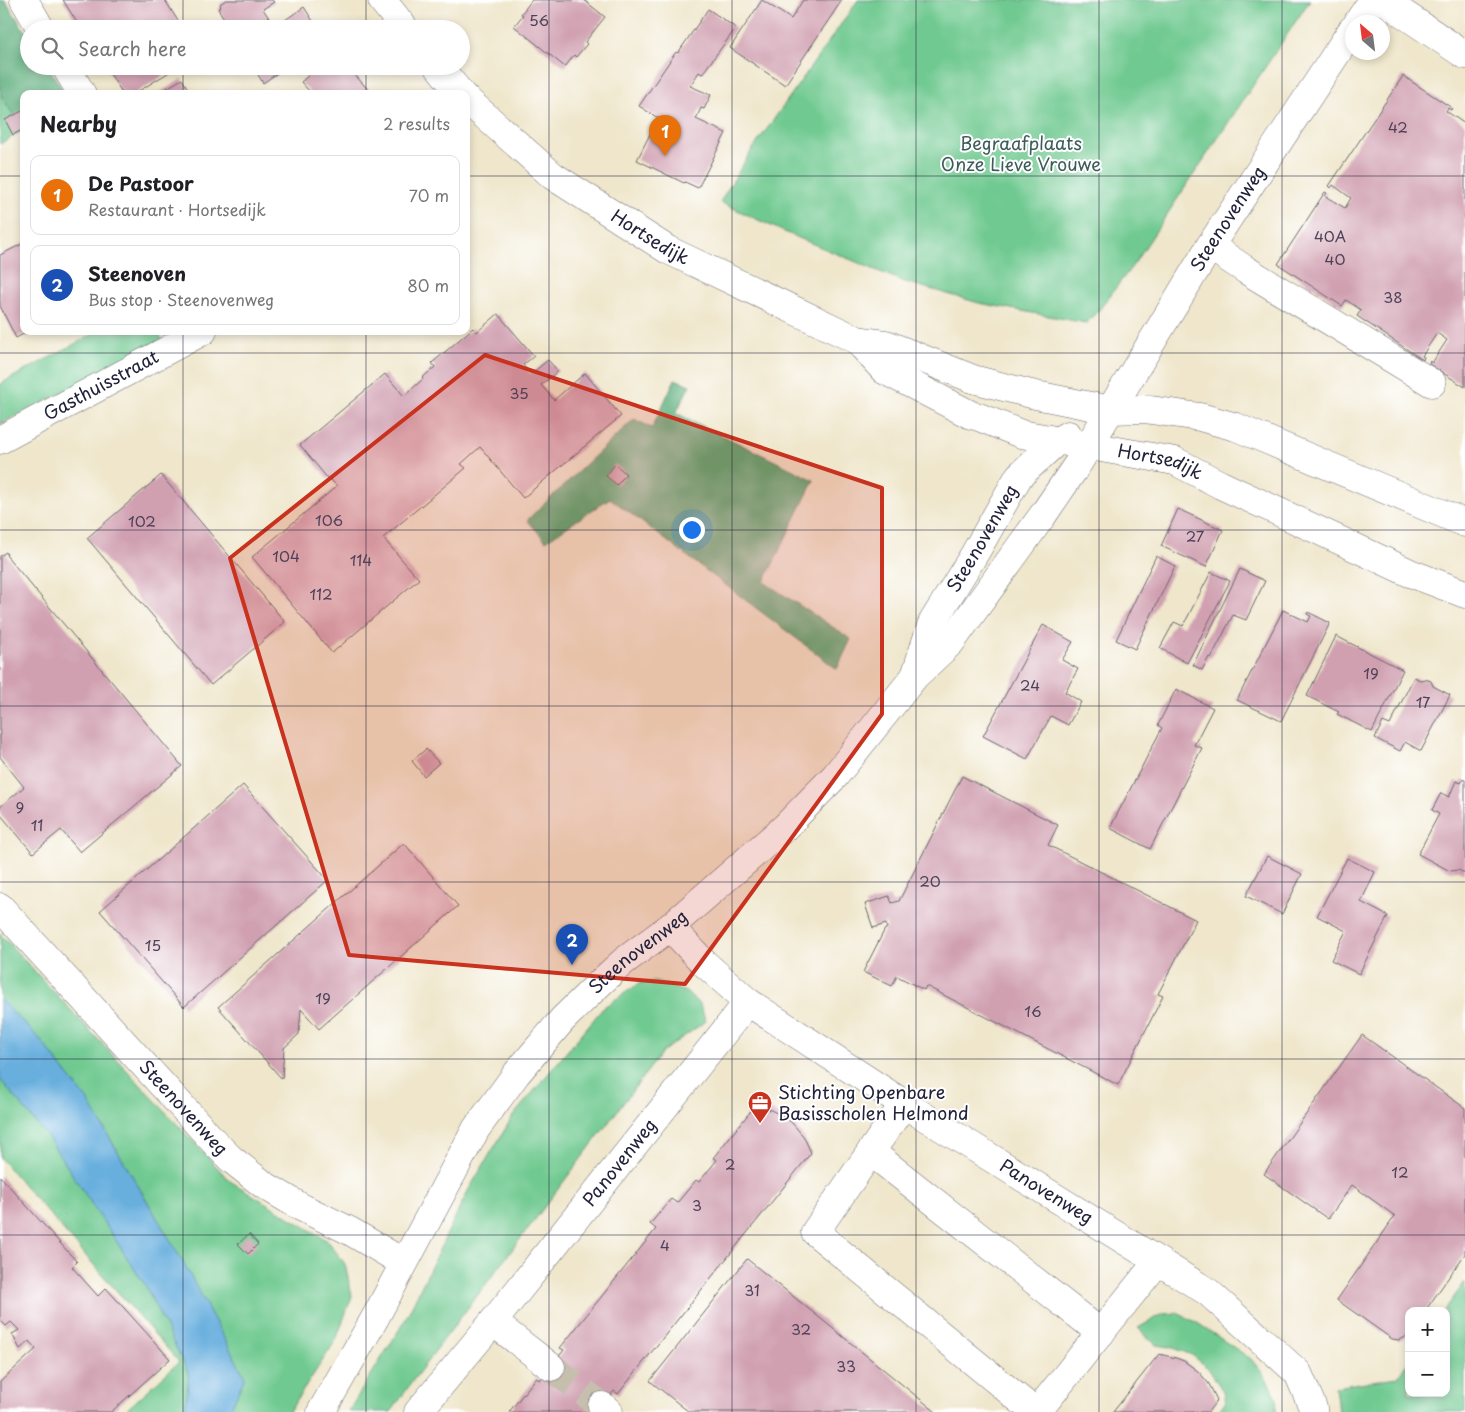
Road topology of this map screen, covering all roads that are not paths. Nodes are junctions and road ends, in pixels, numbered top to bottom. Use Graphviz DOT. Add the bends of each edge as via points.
graph roads {
  1 [pos="24,0"];
  2 [pos="382,0"];
  3 [pos="1373,0"];
  4 [pos="1383,0"];
  5 [pos="1363,15"];
  6 [pos="36,20"];
  7 [pos="397,20"];
  8 [pos="1345,41"];
  9 [pos="1465,55"];
  10 [pos="70,75"];
  11 [pos="445,75"];
  12 [pos="80,90"];
  13 [pos="458,90"];
  14 [pos="470,103"];
  15 [pos="1210,246"];
  16 [pos="196,335"];
  17 [pos="858,340"];
  18 [pos="1432,383"];
  19 [pos="1110,410"];
  20 [pos="0,440"];
  21 [pos="1057,441"];
  22 [pos="1088,447"];
  23 [pos="1465,522"];
  24 [pos="1465,594"];
  25 [pos="915,676"];
  26 [pos="0,907"];
  27 [pos="670,927"];
  28 [pos="748,1002"];
  29 [pos="904,1104"];
  30 [pos="871,1152"];
  31 [pos="1158,1261"];
  32 [pos="404,1263"];
  33 [pos="493,1322"];
  34 [pos="1101,1333"];
  35 [pos="551,1366"];
  36 [pos="321,1412"];
  37 [pos="418,1412"];
  38 [pos="1036,1412"];
  39 [pos="1313,1412"];
  1 -- 6 [label="street"];
  2 -- 7 [label="street"];
  3 -- 5 [label="street"];
  4 -- 9 [label="street"];
  8 -- 15 [label="street, Steenovenweg"];
  10 -- 12 [label="street"];
  11 -- 13 [label="street"];
  14 -- 17 [label="street, Hortsedijk" via="553,176 668,250"];
  15 -- 18 [label="street"];
  15 -- 19 [label="street, Steenovenweg"];
  16 -- 20 [label="street, Gasthuisstraat"];
  17 -- 19 [label="street, Hortsedijk" via="886,344 973,379"];
  17 -- 21 [label="street, Hortsedijk" via="884,370 963,411 1021,434"];
  19 -- 21 [label="street, Steenovenweg"];
  19 -- 22 [label="street, Steenovenweg"];
  19 -- 23 [label="street, Hortsedijk" via="1144,409 1200,417 1236,427"];
  21 -- 22 [label="street, Hortsedijk"];
  21 -- 25 [label="street, Steenovenweg" via="1019,476 932,622"];
  22 -- 24 [label="street, Hortsedijk" via="1176,461 1410,573"];
  22 -- 25 [label="street, Steenovenweg" via="951,642"];
  25 -- 27 [label="street, Steenovenweg" via="836,776 785,827"];
  26 -- 32 [label="street, Steenovenweg" via="231,1159 264,1185 350,1230"];
  27 -- 28 [label="street, Panovenweg"];
  27 -- 32 [label="street, Steenovenweg" via="600,983 563,1019 517,1072 476,1128"];
  28 -- 29 [label="street, Panovenweg"];
  28 -- 33 [label="street, Panovenweg"];
  29 -- 30 [label="street"];
  29 -- 31 [label="street, Panovenweg"];
  30 -- 34 [label="street"];
  30 -- 38 [label="street" via="815,1232"];
  31 -- 34 [label="street"];
  31 -- 39 [label="street, Panovenweg" via="1208,1292 1298,1374"];
  32 -- 36 [label="street, Steenovenweg"];
  33 -- 35 [label="street"];
  33 -- 37 [label="street, Panovenweg"];
  34 -- 38 [label="street"];
}
